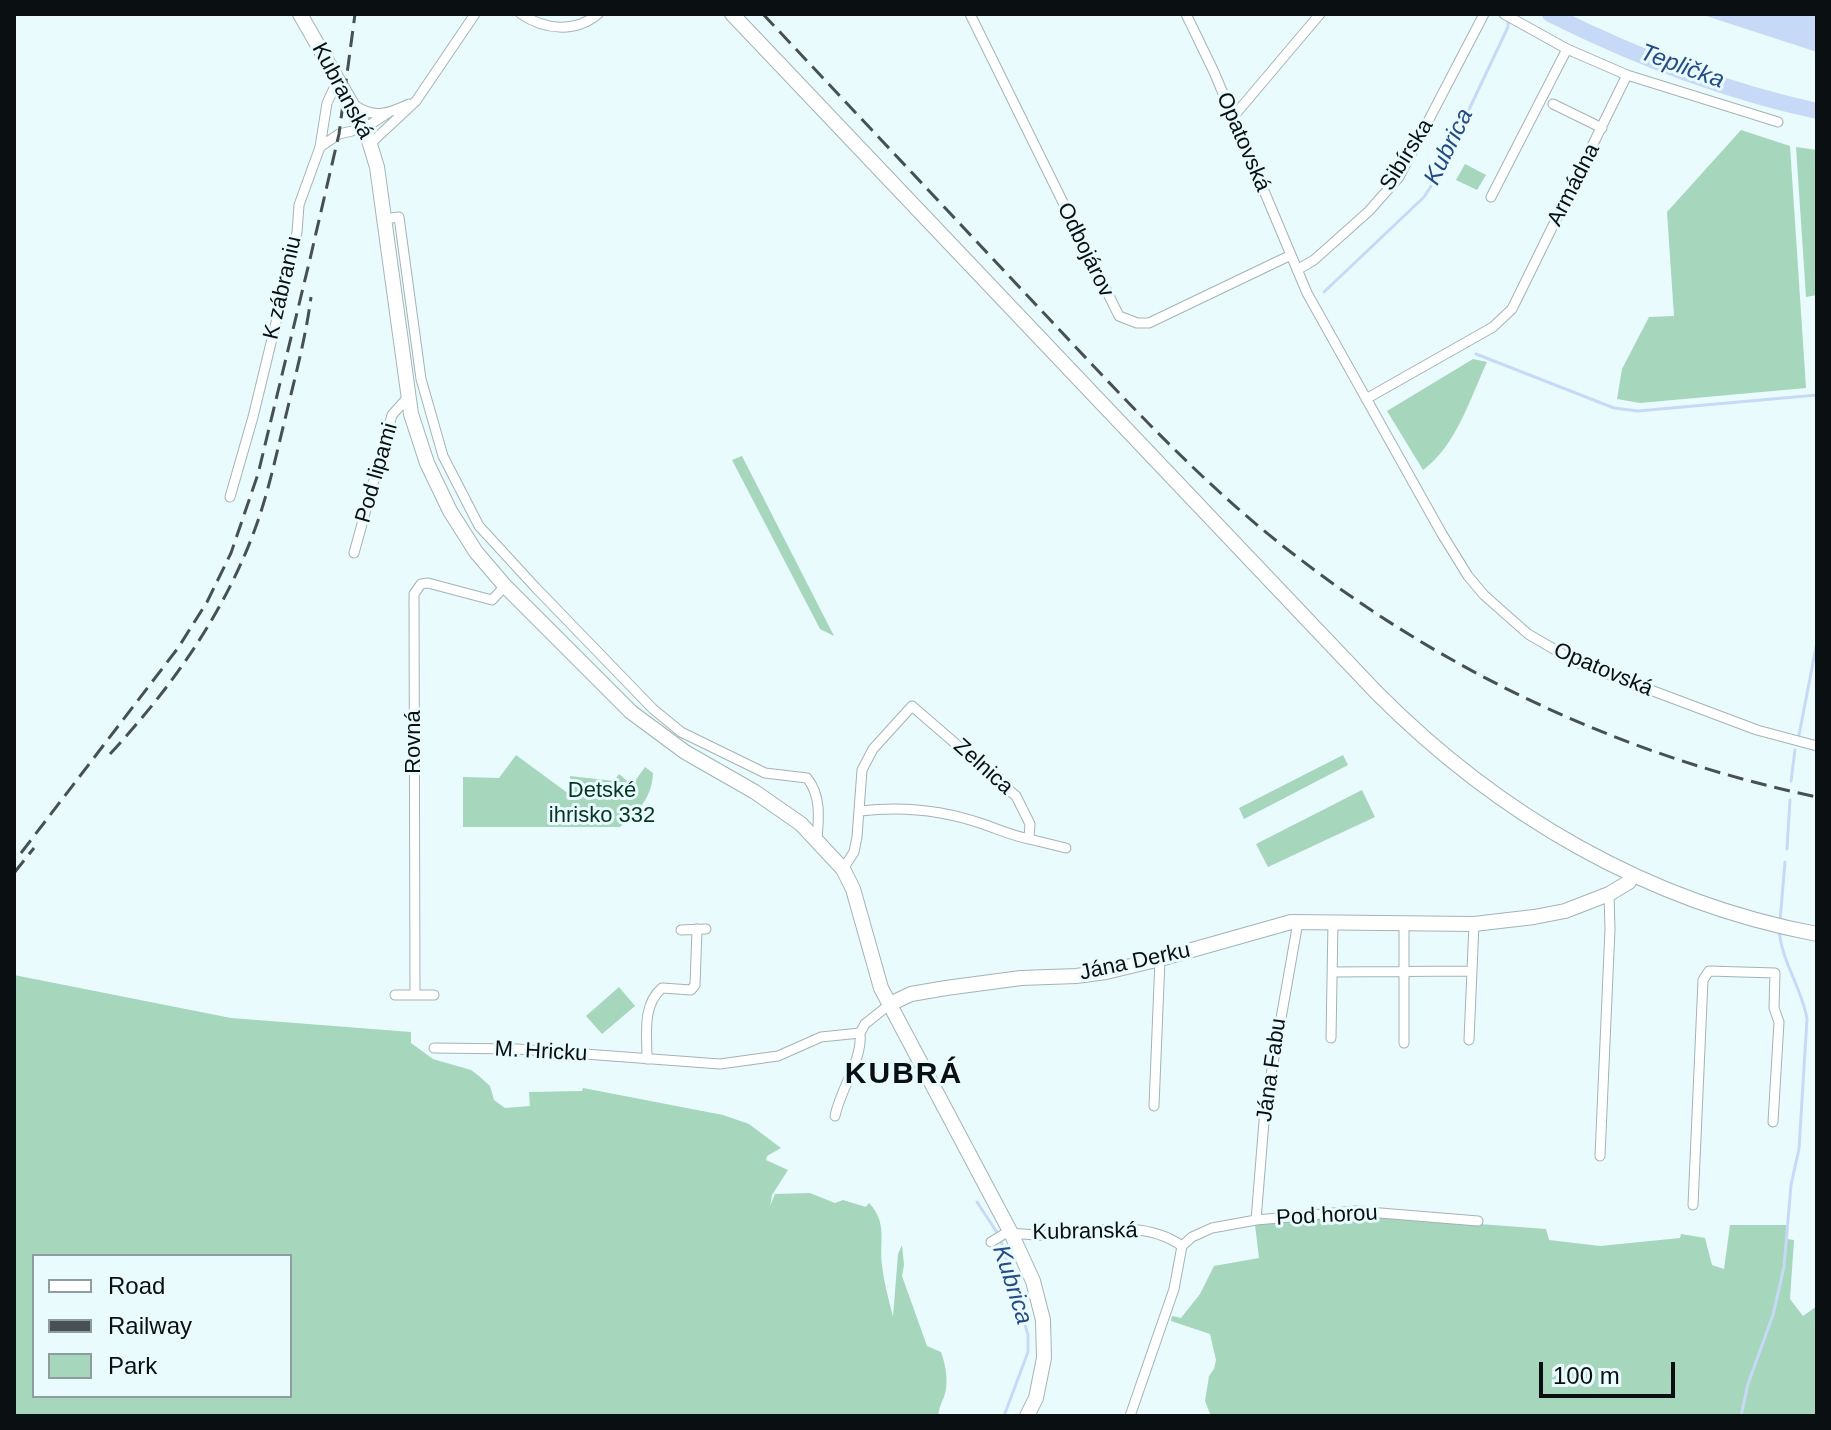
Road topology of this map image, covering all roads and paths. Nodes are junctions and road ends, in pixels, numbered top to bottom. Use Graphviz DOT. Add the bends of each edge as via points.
graph roads {
  1 [pos="300,14"];
  2 [pos="475,14"];
  3 [pos="521,14"];
  4 [pos="598,14"];
  5 [pos="722,14"];
  6 [pos="732,14"];
  7 [pos="970,14"];
  8 [pos="1186,14"];
  9 [pos="1320,14"];
  10 [pos="1504,14"];
  11 [pos="1479,16"];
  12 [pos="751,36"];
  13 [pos="1567,49"];
  14 [pos="1627,75"];
  15 [pos="337,82"];
  16 [pos="348,99"];
  17 [pos="416,101"];
  18 [pos="1553,104"];
  19 [pos="388,113"];
  20 [pos="1233,117"];
  21 [pos="1778,122"];
  22 [pos="365,128"];
  23 [pos="1602,128"];
  24 [pos="371,143"];
  25 [pos="320,147"];
  26 [pos="1491,197"];
  27 [pos="383,219"];
  28 [pos="1291,255"];
  29 [pos="1297,270"];
  30 [pos="410,295"];
  31 [pos="393,297"];
  32 [pos="421,379"];
  33 [pos="406,389"];
  34 [pos="1366,399"];
  35 [pos="443,456"];
  36 [pos="427,463"];
  37 [pos="230,497"];
  38 [pos="479,526"];
  39 [pos="465,536"];
  40 [pos="354,553"];
  41 [pos="505,586"];
  42 [pos="536,588"];
  43 [pos="521,602"];
  44 [pos="592,647"];
  45 [pos="578,662"];
  46 [pos="653,709"];
  47 [pos="642,721"];
  48 [pos="1817,746"];
  49 [pos="717,752"];
  50 [pos="709,766"];
  51 [pos="765,773"];
  52 [pos="755,792"];
  53 [pos="860,811"];
  54 [pos="817,838"];
  55 [pos="1029,839"];
  56 [pos="1066,848"];
  57 [pos="843,869"];
  58 [pos="1632,875"];
  59 [pos="1609,894"];
  60 [pos="1298,922"];
  61 [pos="1333,922"];
  62 [pos="1404,924"];
  63 [pos="1474,924"];
  64 [pos="681,930"];
  65 [pos="1817,934"];
  66 [pos="1160,959"];
  67 [pos="1403,971"];
  68 [pos="1471,971"];
  69 [pos="1333,972"];
  70 [pos="395,995"];
  71 [pos="415,995"];
  72 [pos="434,995"];
  73 [pos="890,1004"];
  74 [pos="860,1033"];
  75 [pos="1331,1038"];
  76 [pos="1469,1040"];
  77 [pos="1404,1043"];
  78 [pos="434,1048"];
  79 [pos="647,1059"];
  80 [pos="1154,1106"];
  81 [pos="835,1116"];
  82 [pos="1773,1122"];
  83 [pos="1600,1156"];
  84 [pos="1693,1205"];
  85 [pos="1256,1220"];
  86 [pos="1478,1221"];
  87 [pos="1002,1235"];
  88 [pos="1182,1246"];
  89 [pos="1027,1416"];
  90 [pos="1130,1416"];
  1 -- 15 [label="street, Kubranská"];
  2 -- 17 [label="street"];
  3 -- 4 [label="street" via="536,23 566,28"];
  5 -- 12 [label="street"];
  6 -- 12 [label="street"];
  7 -- 28 [label="street, Odbojárov" via="1119,316 1149,323"];
  8 -- 20 [label="street, Opatovská"];
  9 -- 20 [label="street"];
  10 -- 13 [label="street"];
  11 -- 29 [label="street, Sibírska" via="1399,177 1369,211"];
  12 -- 58 [label="street" via="1413,729 1521,813"];
  13 -- 14 [label="street"];
  13 -- 26 [label="street"];
  14 -- 21 [label="street"];
  14 -- 23 [label="street, Armádna"];
  15 -- 16 [label="street, Kubranská"];
  15 -- 25 [label="street, K zábraniu" via="327,103"];
  16 -- 19 [label="street" via="366,112"];
  16 -- 22 [label="street, Kubranská"];
  17 -- 19 [label="street"];
  17 -- 24 [label="street"];
  18 -- 23 [label="street"];
  19 -- 22 [label="street"];
  20 -- 28 [label="street, Opatovská"];
  22 -- 24 [label="street, Kubranská"];
  22 -- 25 [label="street" via="339,134"];
  23 -- 34 [label="street, Armádna" via="1512,309 1493,327"];
  24 -- 27 [label="street, Kubranská"];
  25 -- 37 [label="street, K zábraniu" via="299,205 287,277"];
  27 -- 30 [label="street" via="399,217"];
  27 -- 31 [label="street, Kubranská"];
  28 -- 29 [label="street, Opatovská"];
  29 -- 34 [label="street, Opatovská"];
  30 -- 31 [label="street"];
  30 -- 32 [label="street"];
  31 -- 33 [label="street, Kubranská"];
  32 -- 33 [label="street"];
  32 -- 35 [label="street"];
  33 -- 36 [label="street, Kubranská"];
  33 -- 40 [label="street, Pod lipami" via="392,415"];
  34 -- 48 [label="street, Opatovská" via="1468,576 1528,634 1590,668 1744,726"];
  35 -- 36 [label="street"];
  35 -- 38 [label="street"];
  36 -- 39 [label="street, Kubranská"];
  38 -- 39 [label="street"];
  38 -- 42 [label="street"];
  39 -- 41 [label="street, Kubranská"];
  41 -- 43 [label="street, Kubranská"];
  41 -- 71 [label="street, Rovná" via="492,600 428,583 414,594"];
  42 -- 43 [label="street"];
  42 -- 44 [label="street"];
  43 -- 45 [label="street, Kubranská"];
  44 -- 45 [label="street"];
  44 -- 46 [label="street"];
  45 -- 47 [label="street, Kubranská"];
  46 -- 47 [label="street"];
  46 -- 49 [label="street"];
  47 -- 50 [label="street, Kubranská"];
  49 -- 50 [label="street"];
  49 -- 51 [label="street"];
  50 -- 52 [label="street, Kubranská"];
  51 -- 52 [label="street"];
  51 -- 54 [label="street" via="802,776 811,782 818,805"];
  52 -- 54 [label="street, Kubranská"];
  53 -- 55 [label="street, Zelnica" via="918,809"];
  53 -- 55 [label="street, Zelnica" via="862,770 873,749 912,706 1016,796 1027,816"];
  53 -- 57 [label="street, Zelnica" via="854,852"];
  54 -- 57 [label="street, Kubranská"];
  55 -- 56 [label="street"];
  57 -- 73 [label="street, Kubranská"];
  58 -- 59 [label="street, Jána Derku"];
  58 -- 65 [label="street" via="1709,905"];
  59 -- 63 [label="street, Jána Derku" via="1565,911"];
  59 -- 83 [label="street"];
  60 -- 61 [label="street, Jána Derku"];
  60 -- 66 [label="street, Jána Derku"];
  60 -- 85 [label="street, Jána Fabu" via="1265,1109"];
  61 -- 62 [label="street, Jána Derku"];
  61 -- 69 [label="street"];
  62 -- 63 [label="street, Jána Derku"];
  62 -- 67 [label="street"];
  63 -- 68 [label="street"];
  64 -- 79 [label="street" via="701,929 695,985 691,990 662,988 656,993 648,1006"];
  66 -- 73 [label="street, Jána Derku" via="1076,976 923,992"];
  66 -- 80 [label="street"];
  67 -- 68 [label="street"];
  67 -- 69 [label="street"];
  67 -- 77 [label="street"];
  68 -- 76 [label="street"];
  69 -- 75 [label="street"];
  70 -- 71 [label="street"];
  71 -- 72 [label="street"];
  73 -- 74 [label="street"];
  73 -- 87 [label="street, Kubranská"];
  74 -- 79 [label="street, M. Hricku" via="821,1037 778,1056 742,1063"];
  74 -- 81 [label="street"];
  78 -- 79 [label="street, M. Hricku"];
  82 -- 84 [label="street" via="1779,1022 1775,973 1714,970 1703,980"];
  85 -- 86 [label="street, Pod horou" via="1356,1211"];
  85 -- 88 [label="street, Pod horou" via="1212,1228"];
  87 -- 88 [label="street, Kubranská" via="1146,1230"];
  87 -- 89 [label="street" via="1033,1281 1043,1320 1040,1384"];
  88 -- 90 [label="street" via="1174,1289"];
}
